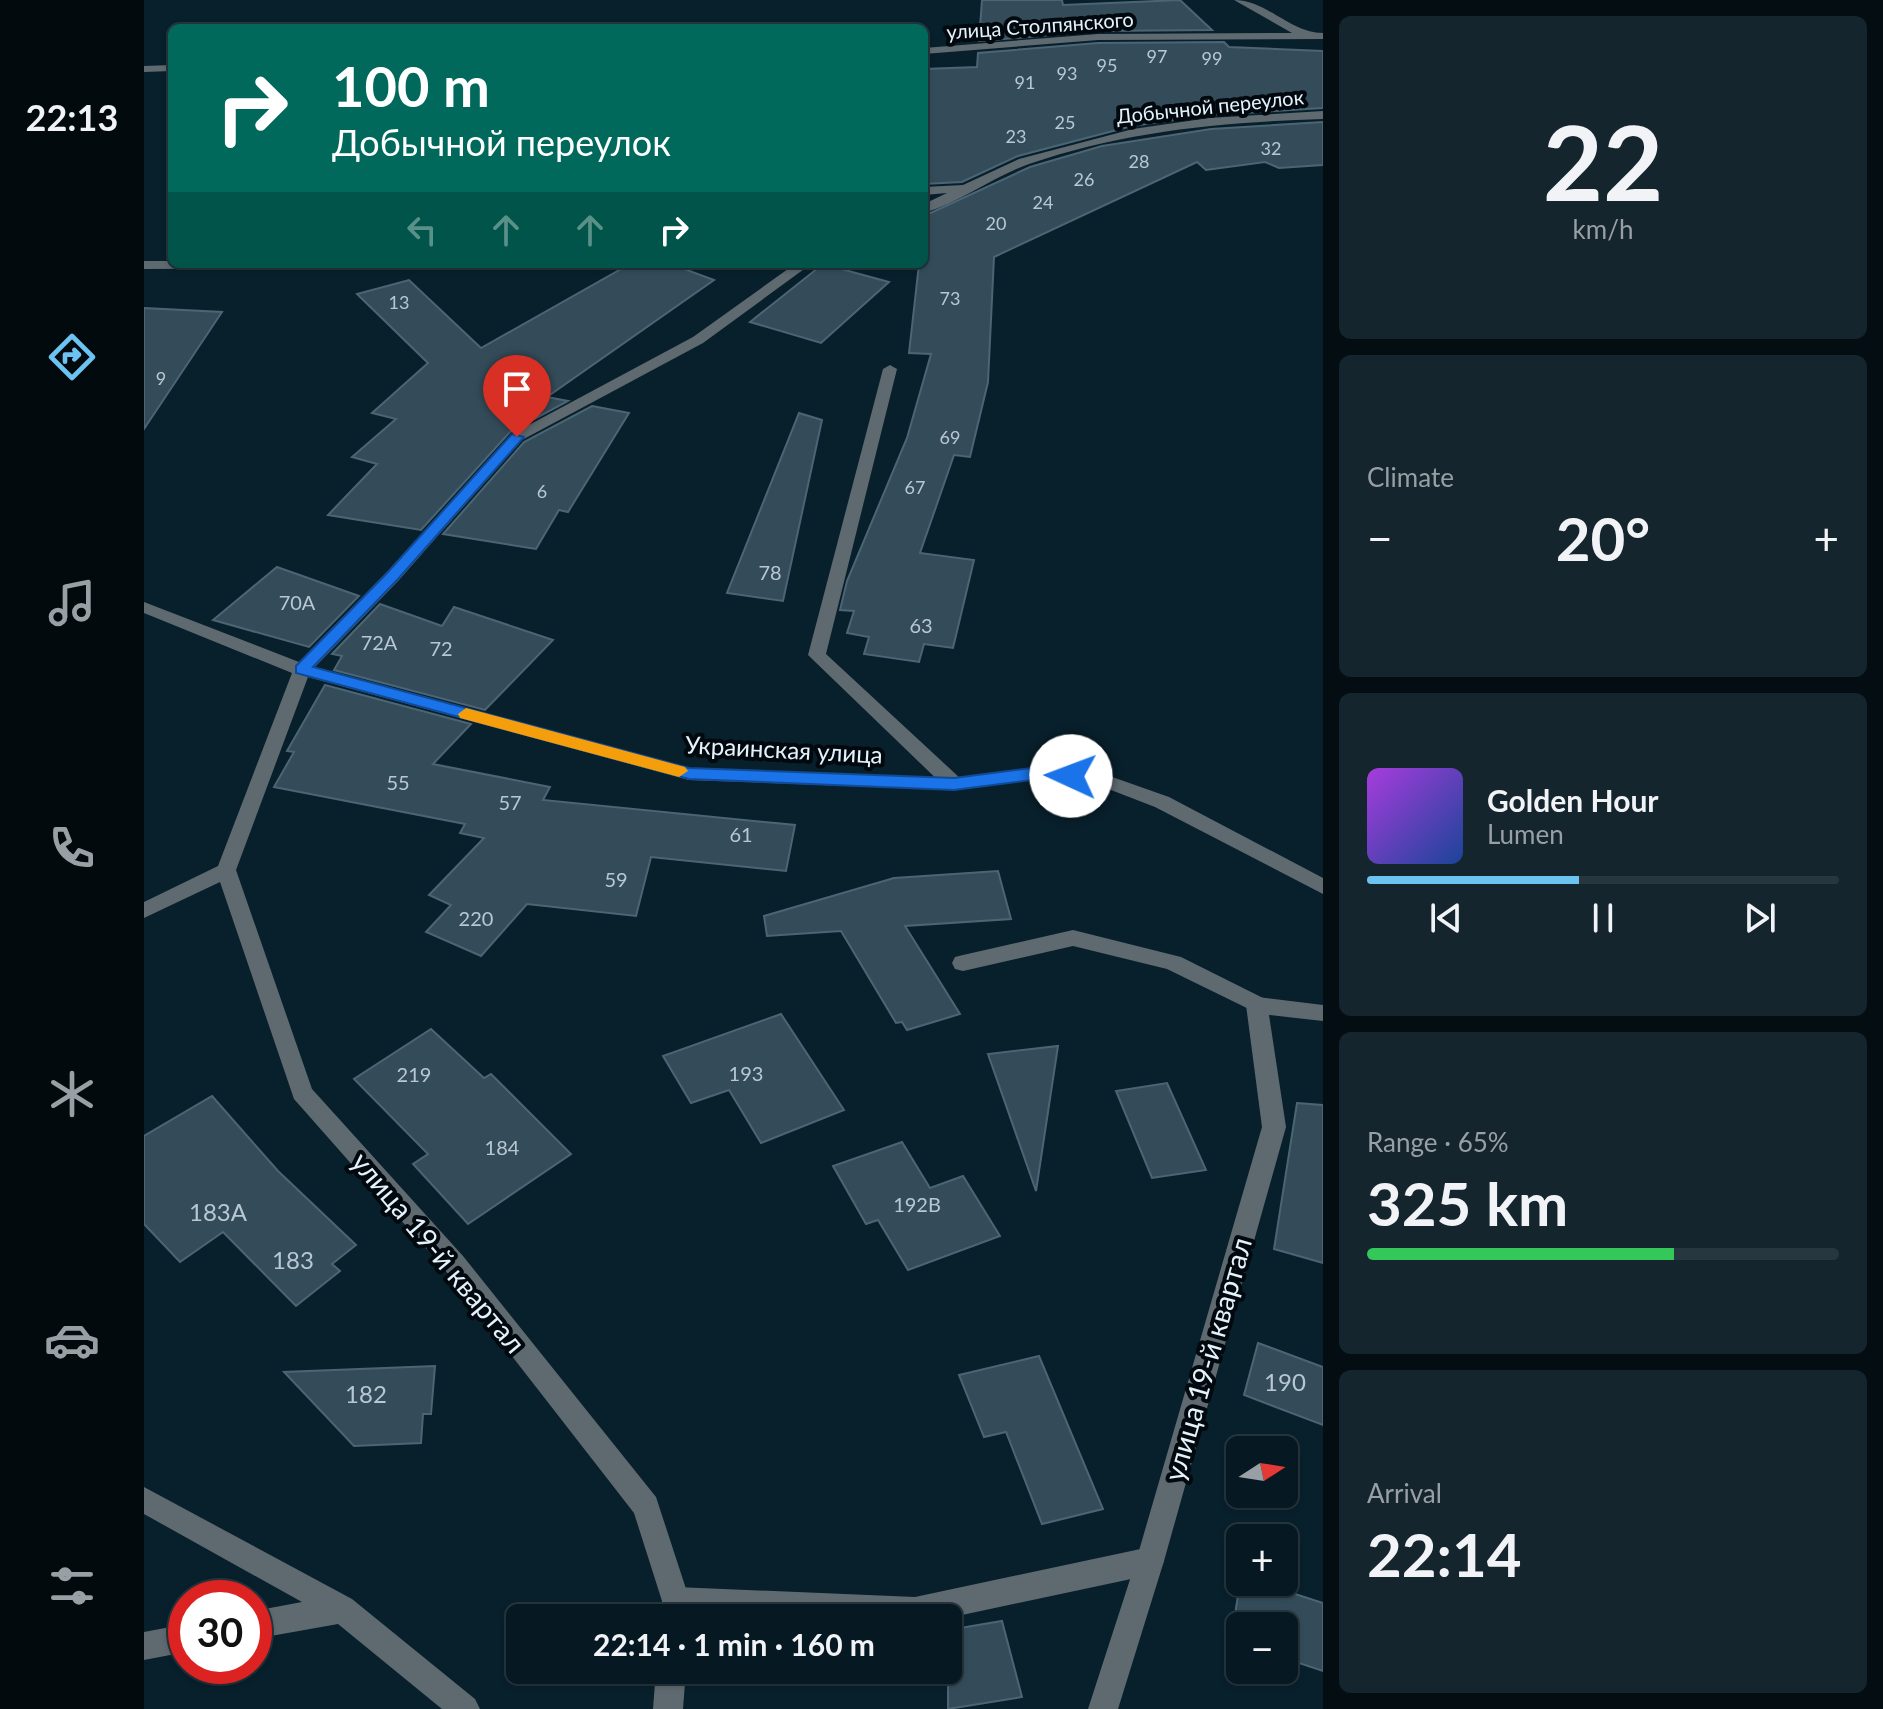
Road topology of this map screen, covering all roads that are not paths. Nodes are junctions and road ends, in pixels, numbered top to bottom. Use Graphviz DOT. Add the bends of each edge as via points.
graph roads {
  1 [pos="1239,0"];
  2 [pos="1303,35"];
  3 [pos="1323,36"];
  4 [pos="928,51"];
  5 [pos="168,68"];
  6 [pos="144,69"];
  7 [pos="1323,115"];
  8 [pos="976,186"];
  9 [pos="928,191"];
  10 [pos="928,207"];
  11 [pos="144,265"];
  12 [pos="168,265"];
  13 [pos="798,268"];
  14 [pos="890,369"];
  15 [pos="144,607"];
  16 [pos="302,670"];
  17 [pos="954,784"];
  18 [pos="226,870"];
  19 [pos="1323,887"];
  20 [pos="144,911"];
  21 [pos="963,963"];
  22 [pos="1257,1005"];
  23 [pos="1323,1013"];
  24 [pos="144,1500"];
  25 [pos="1150,1561"];
  26 [pos="674,1604"];
  27 [pos="948,1604"];
  28 [pos="342,1609"];
  29 [pos="272,1622"];
  30 [pos="168,1641"];
  31 [pos="144,1646"];
  32 [pos="670,1684"];
  33 [pos="465,1709"];
  34 [pos="668,1709"];
  35 [pos="1103,1709"];
  1 -- 2 [label="street"];
  2 -- 3 [label="street, улица Столпянского"];
  2 -- 4 [label="street, улица Столпянского" via="1098,37"];
  5 -- 6 [label="street"];
  7 -- 8 [label="street, Добычной переулок" via="1266,116 1114,135 1021,163"];
  8 -- 9 [label="street"];
  8 -- 10 [label="street, Добычной переулок"];
  11 -- 12 [label="street"];
  13 -- 16 [label="street" via="698,340 517,437"];
  14 -- 17 [label="street" via="817,655"];
  15 -- 16 [label="street, Украинская улица"];
  16 -- 17 [label="street, Украинская улица" via="689,774"];
  16 -- 18 [label="street"];
  17 -- 19 [label="street, Украинская улица" via="1040,773 1101,779 1162,802"];
  18 -- 20 [label="street"];
  18 -- 26 [label="street, улица 19-й квартал" via="302,1093 454,1263 646,1506"];
  21 -- 22 [label="street" via="1073,938 1173,963"];
  22 -- 23 [label="street"];
  22 -- 25 [label="street, улица 19-й квартал" via="1274,1127"];
  24 -- 28 [label="street"];
  25 -- 27 [label="street"];
  25 -- 35 [label="street, улица 19-й квартал"];
  28 -- 29 [label="street"];
  28 -- 33 [label="street"];
  30 -- 31 [label="street"];
  32 -- 34 [label="street"];
}
